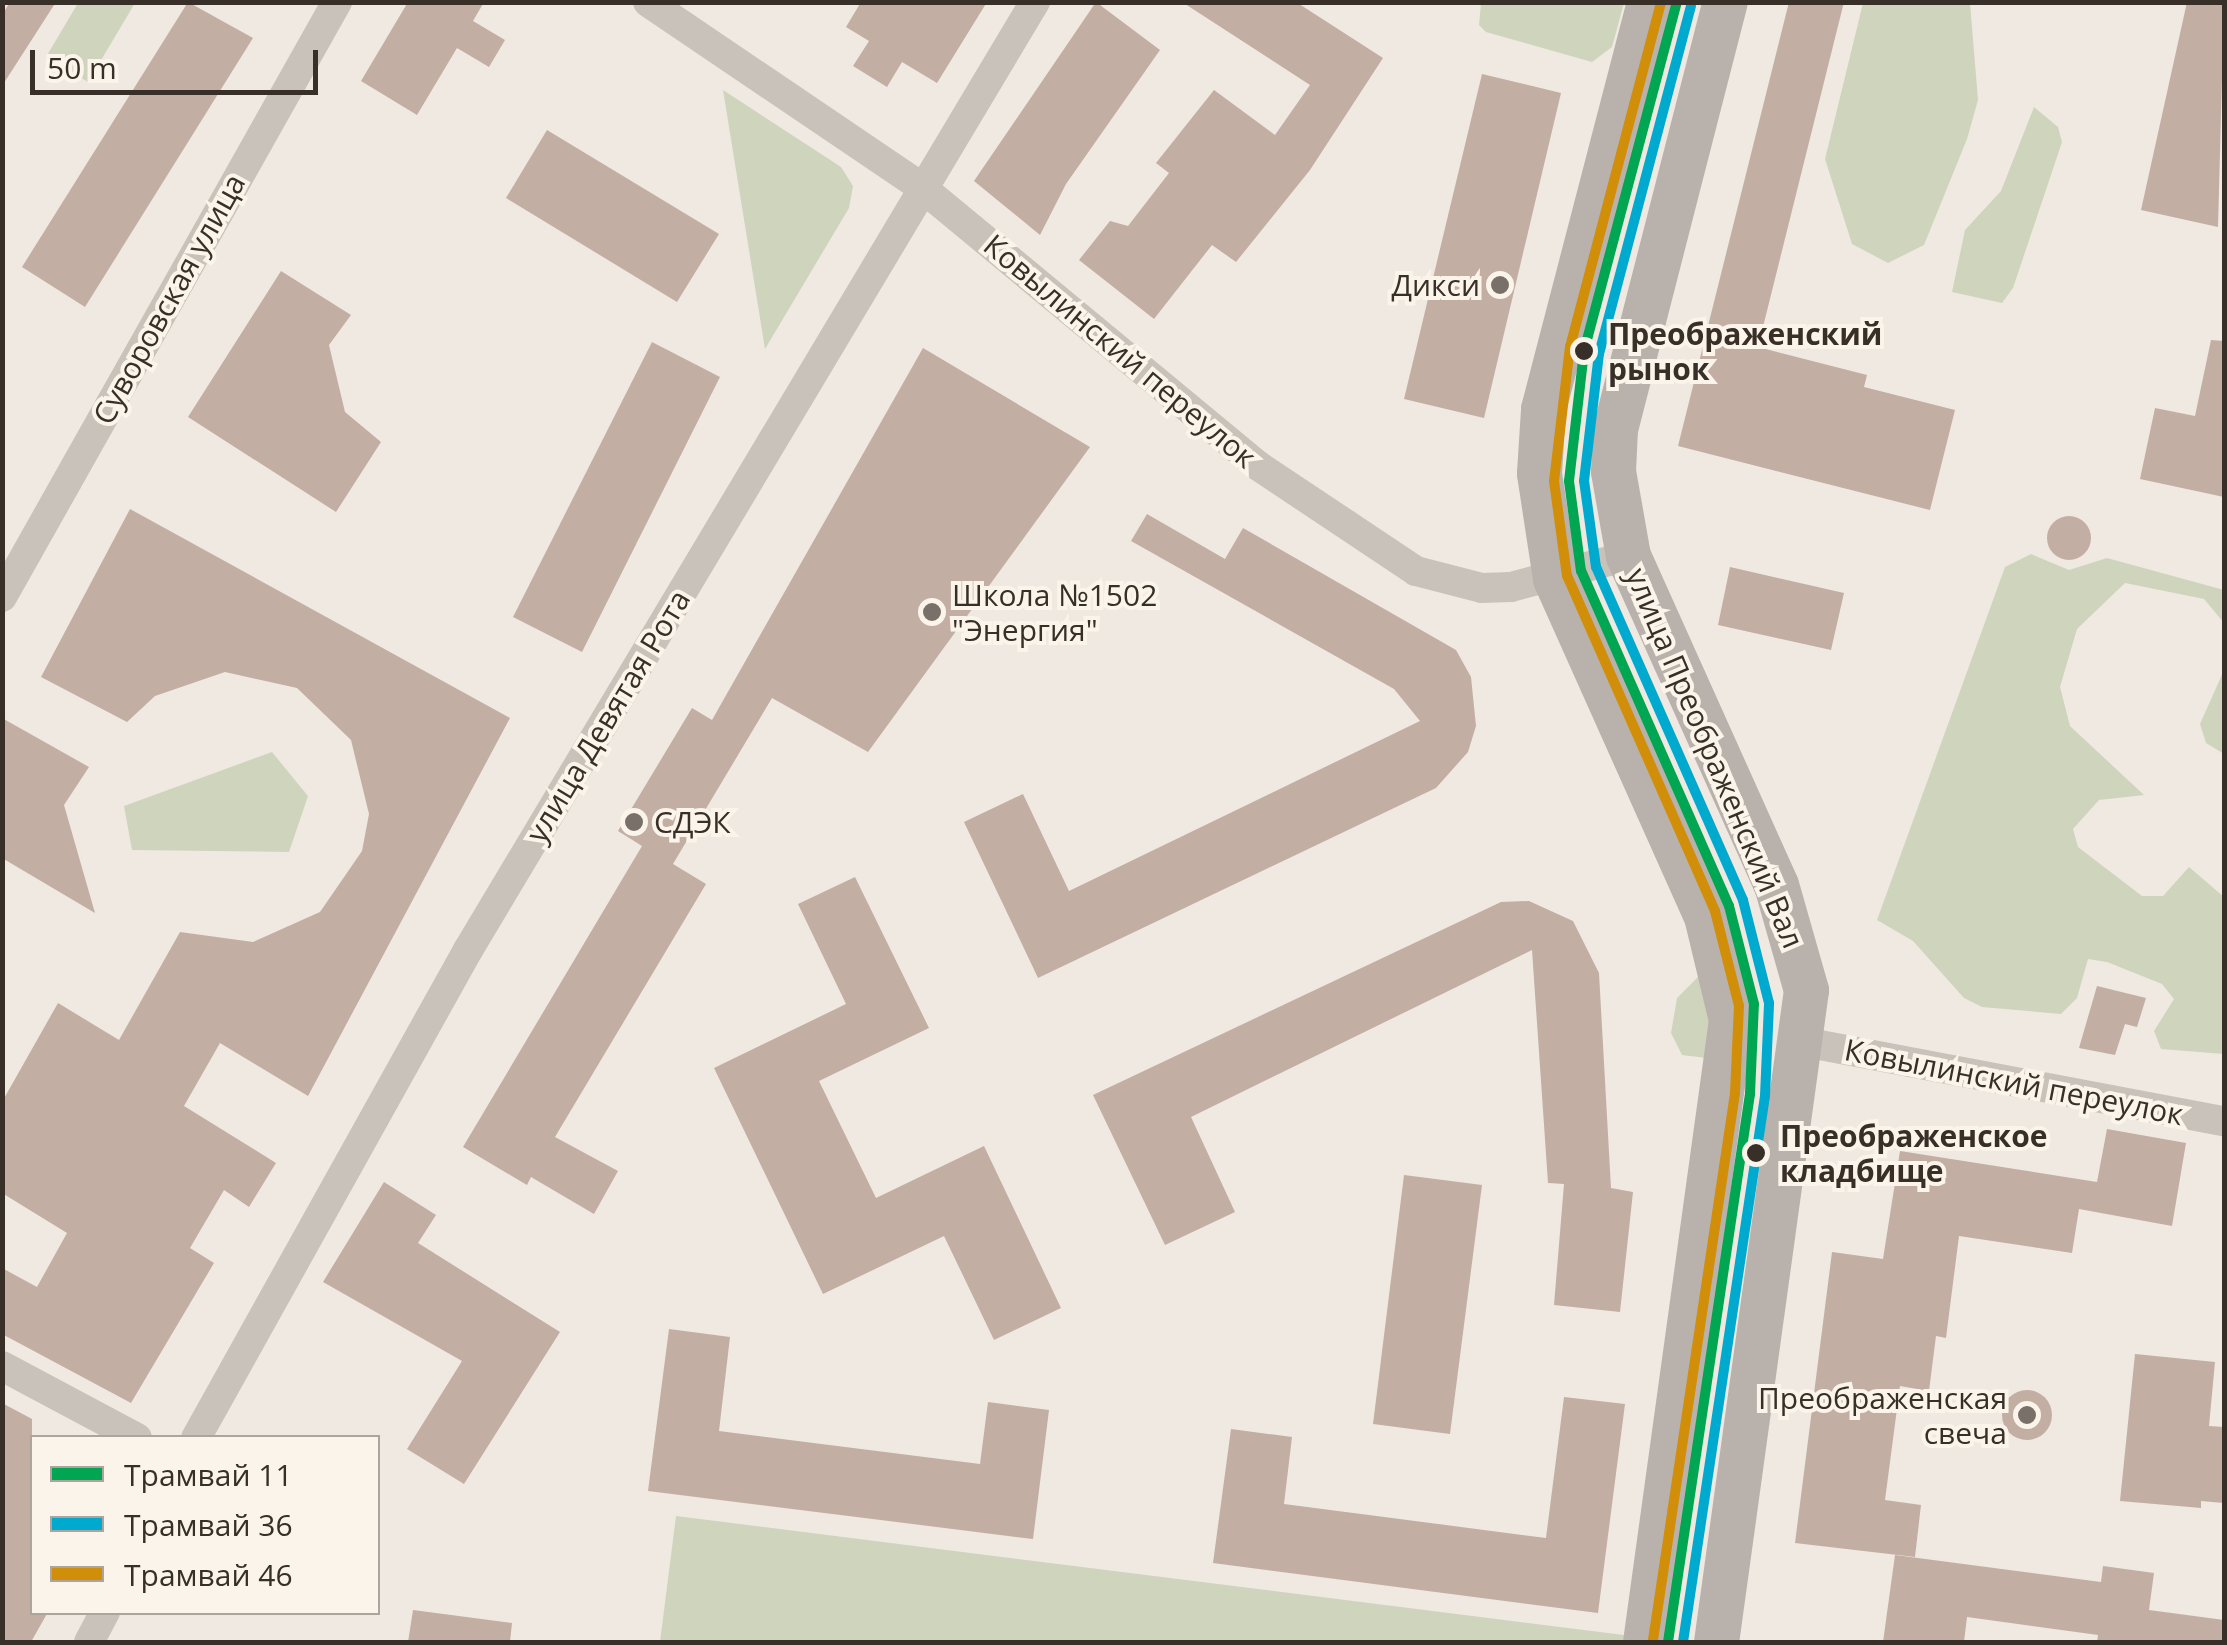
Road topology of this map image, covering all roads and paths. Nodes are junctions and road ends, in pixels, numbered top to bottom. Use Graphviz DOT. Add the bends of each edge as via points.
graph roads {
  1 [pos="337,2"];
  2 [pos="648,2"];
  3 [pos="1035,2"];
  4 [pos="1648,2"];
  5 [pos="1724,2"];
  6 [pos="920,186"];
  7 [pos="1628,556"];
  8 [pos="1556,578"];
  9 [pos="2,597"];
  10 [pos="1804,1042"];
  11 [pos="2224,1121"];
  12 [pos="2,1366"];
  13 [pos="131,1435"];
  14 [pos="198,1435"];
  15 [pos="102,1615"];
  16 [pos="89,1642"];
  17 [pos="1645,1642"];
  18 [pos="1716,1642"];
  1 -- 9 [label="street, Суворовская улица"];
  2 -- 6 [label="street, Ковылинский переулок"];
  3 -- 6 [label="street, улица Девятая Рота"];
  4 -- 8 [label="main road" via="1543,409 1540,499"];
  5 -- 7 [label="main road, улица Преображенский Вал" via="1615,429 1613,471"];
  6 -- 8 [label="street, Ковылинский переулок" via="1257,465 1416,571 1482,588"];
  6 -- 14 [label="street, улица Девятая Рота" via="355,1144"];
  7 -- 8 [label="street, Ковылинский переулок"];
  7 -- 10 [label="main road, улица Преображенский Вал" via="1792,926 1806,990"];
  8 -- 17 [label="main road" via="1706,916 1730,1020"];
  10 -- 11 [label="street, Ковылинский переулок"];
  10 -- 18 [label="main road, улица Преображенский Вал"];
  12 -- 13 [label="street"];
  15 -- 16 [label="street"];
}
